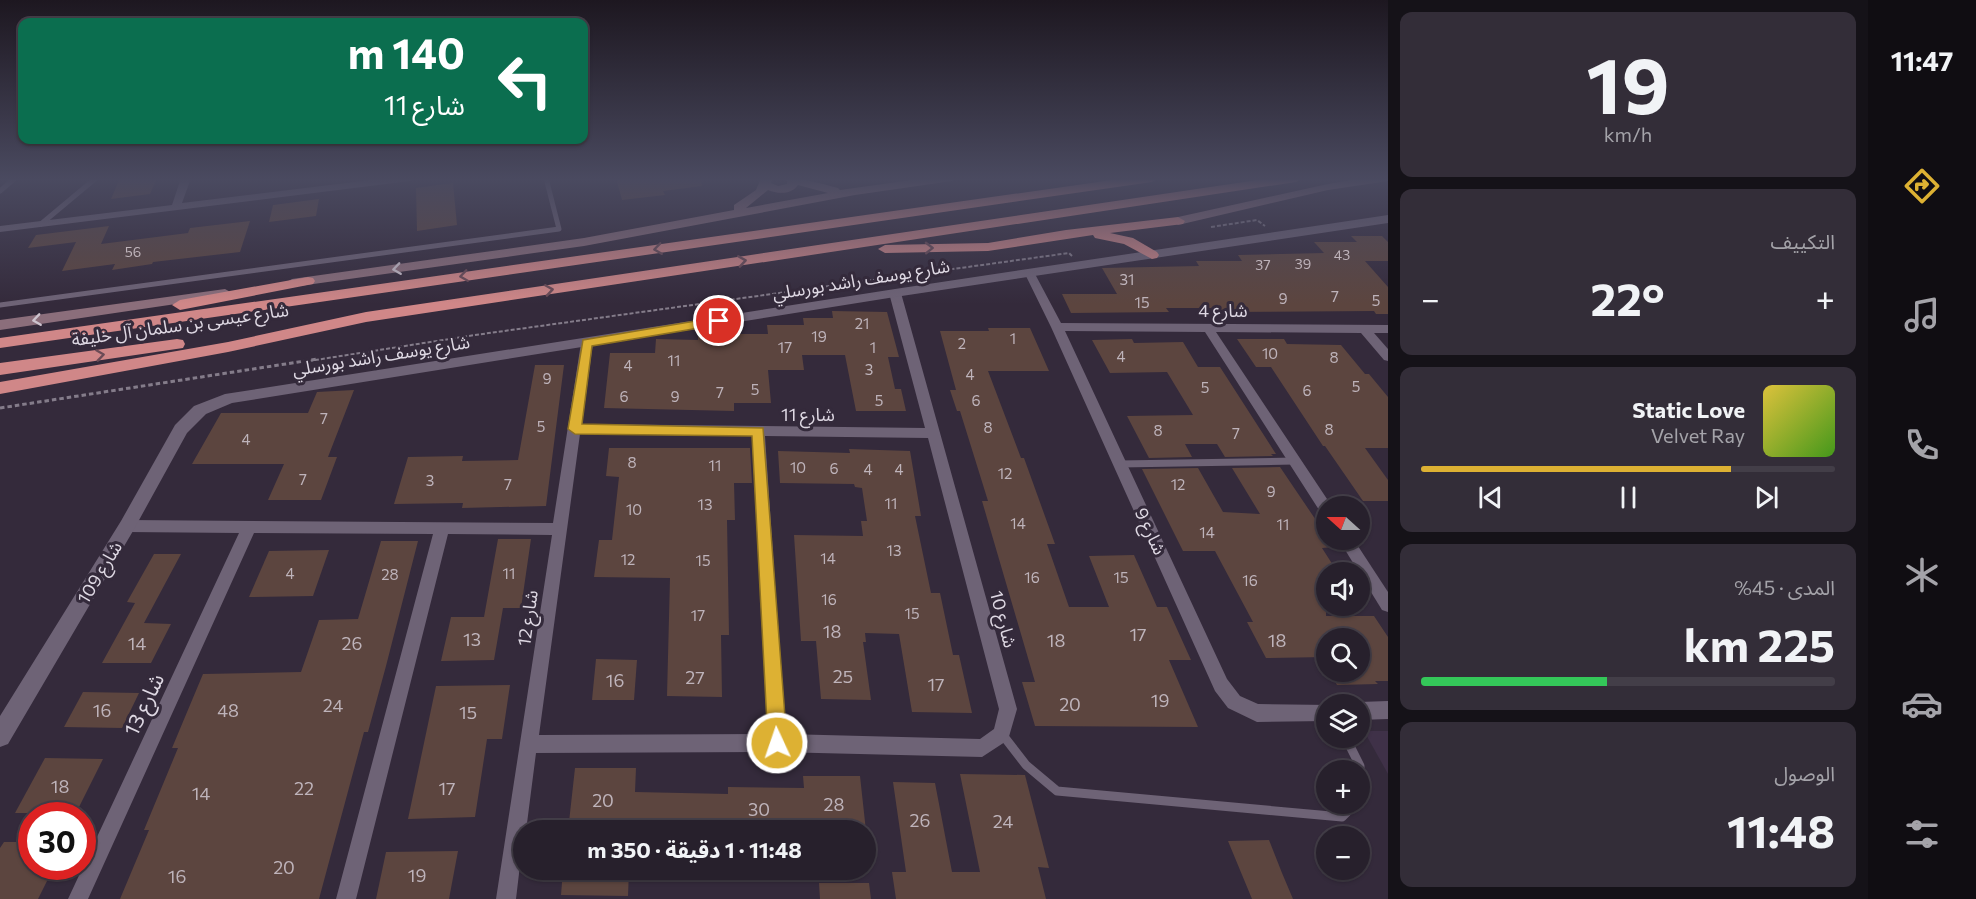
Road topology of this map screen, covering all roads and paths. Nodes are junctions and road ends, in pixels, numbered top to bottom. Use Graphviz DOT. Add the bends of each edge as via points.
graph roads {
  1 [pos="46,220"];
  2 [pos="73,220"];
  3 [pos="557,220"];
  4 [pos="698,220"];
  5 [pos="854,220"];
  6 [pos="1016,220"];
  7 [pos="1178,220"];
  8 [pos="1257,220"];
  9 [pos="1382,220"];
  10 [pos="41,224"];
  11 [pos="1206,227"];
  12 [pos="0,229"];
  13 [pos="1066,234"];
  14 [pos="808,251"];
  15 [pos="1156,254"];
  16 [pos="1084,266"];
  17 [pos="1029,274"];
  18 [pos="308,281"];
  19 [pos="895,293"];
  20 [pos="0,305"];
  21 [pos="366,317"];
  22 [pos="0,325"];
  23 [pos="1057,327"];
  24 [pos="1208,328"];
  25 [pos="1364,329"];
  26 [pos="1388,329"];
  27 [pos="0,340"];
  28 [pos="587,343"];
  29 [pos="1388,357"];
  30 [pos="0,369"];
  31 [pos="0,388"];
  32 [pos="0,408"];
  33 [pos="200,410"];
  34 [pos="575,429"];
  35 [pos="758,431"];
  36 [pos="933,433"];
  37 [pos="1294,460"];
  38 [pos="1120,464"];
  39 [pos="1318,496"];
  40 [pos="127,526"];
  41 [pos="249,527"];
  42 [pos="442,528"];
  43 [pos="560,529"];
  44 [pos="1352,550"];
  45 [pos="1388,605"];
  46 [pos="1388,710"];
  47 [pos="1370,711"];
  48 [pos="1316,712"];
  49 [pos="1002,734"];
  50 [pos="0,736"];
  51 [pos="777,743"];
  52 [pos="528,744"];
  53 [pos="1345,814"];
  54 [pos="78,899"];
  55 [pos="346,899"];
  56 [pos="506,899"];
  1 -- 10 [label="lane"];
  2 -- 10 [label="street"];
  3 -- 20 [label="lane" via="559,229"];
  4 -- 18 [label="main road, one-way" via="584,242"];
  5 -- 27 [label="highway, one-way"];
  6 -- 14 [label="highway"];
  7 -- 13 [label="highway"];
  7 -- 15 [label="highway" via="1155,233"];
  8 -- 11 [label="path"];
  9 -- 15 [label="street, شارع يوسف راشد بورسلي"];
  10 -- 12 [label="street"];
  14 -- 13 [label="highway, one-way" via="988,247"];
  13 -- 15 [label="highway" via="1116,237"];
  21 -- 14 [label="highway, one-way"];
  15 -- 16 [label="street, شارع يوسف راشد بورسلي"];
  16 -- 17 [label="street, شارع يوسف راشد بورسلي"];
  16 -- 32 [label="path" via="1069,253 475,335"];
  17 -- 19 [label="street, شارع يوسف راشد بورسلي"];
  17 -- 23 [label="street, شارع 9"];
  18 -- 22 [label="main road, one-way"];
  18 -- 27 [label="highway"];
  19 -- 28 [label="street, شارع يوسف راشد بورسلي"];
  19 -- 36 [label="street, شارع 10"];
  30 -- 21 [label="highway, شارع عيسى بن سلمان آل خليفة, one-way"];
  21 -- 31 [label="highway" via="228,347"];
  23 -- 24 [label="street, شارع 4"];
  23 -- 38 [label="street, شارع 9"];
  24 -- 25 [label="street, شارع 4"];
  24 -- 37 [label="street"];
  25 -- 26 [label="street, شارع 4"];
  25 -- 29 [label="street"];
  28 -- 33 [label="street, شارع يوسف راشد بورسلي" via="230,398"];
  28 -- 34 [label="street, شارع 12"];
  33 -- 40 [label="street, شارع 109" via="181,429"];
  34 -- 35 [label="street, شارع 11"];
  34 -- 43 [label="street, شارع 12"];
  35 -- 36 [label="street, شارع 11"];
  35 -- 51 [label="street"];
  36 -- 49 [label="street, شارع 10" via="1008,709"];
  37 -- 38 [label="lane"];
  37 -- 39 [label="street"];
  38 -- 48 [label="street, شارع 9" via="1221,685 1234,702 1257,713"];
  40 -- 41 [label="street"];
  40 -- 50 [label="street, شارع 109"];
  41 -- 42 [label="street"];
  41 -- 54 [label="street, شارع 13"];
  42 -- 43 [label="street"];
  42 -- 55 [label="street"];
  43 -- 52 [label="street, شارع 12"];
  44 -- 45 [label="street"];
  46 -- 47 [label="street"];
  49 -- 51 [label="street" via="982,748"];
  49 -- 53 [label="lane" via="1026,765 1057,791 1342,817"];
  51 -- 52 [label="street"];
  52 -- 56 [label="street, شارع 12"];
}
